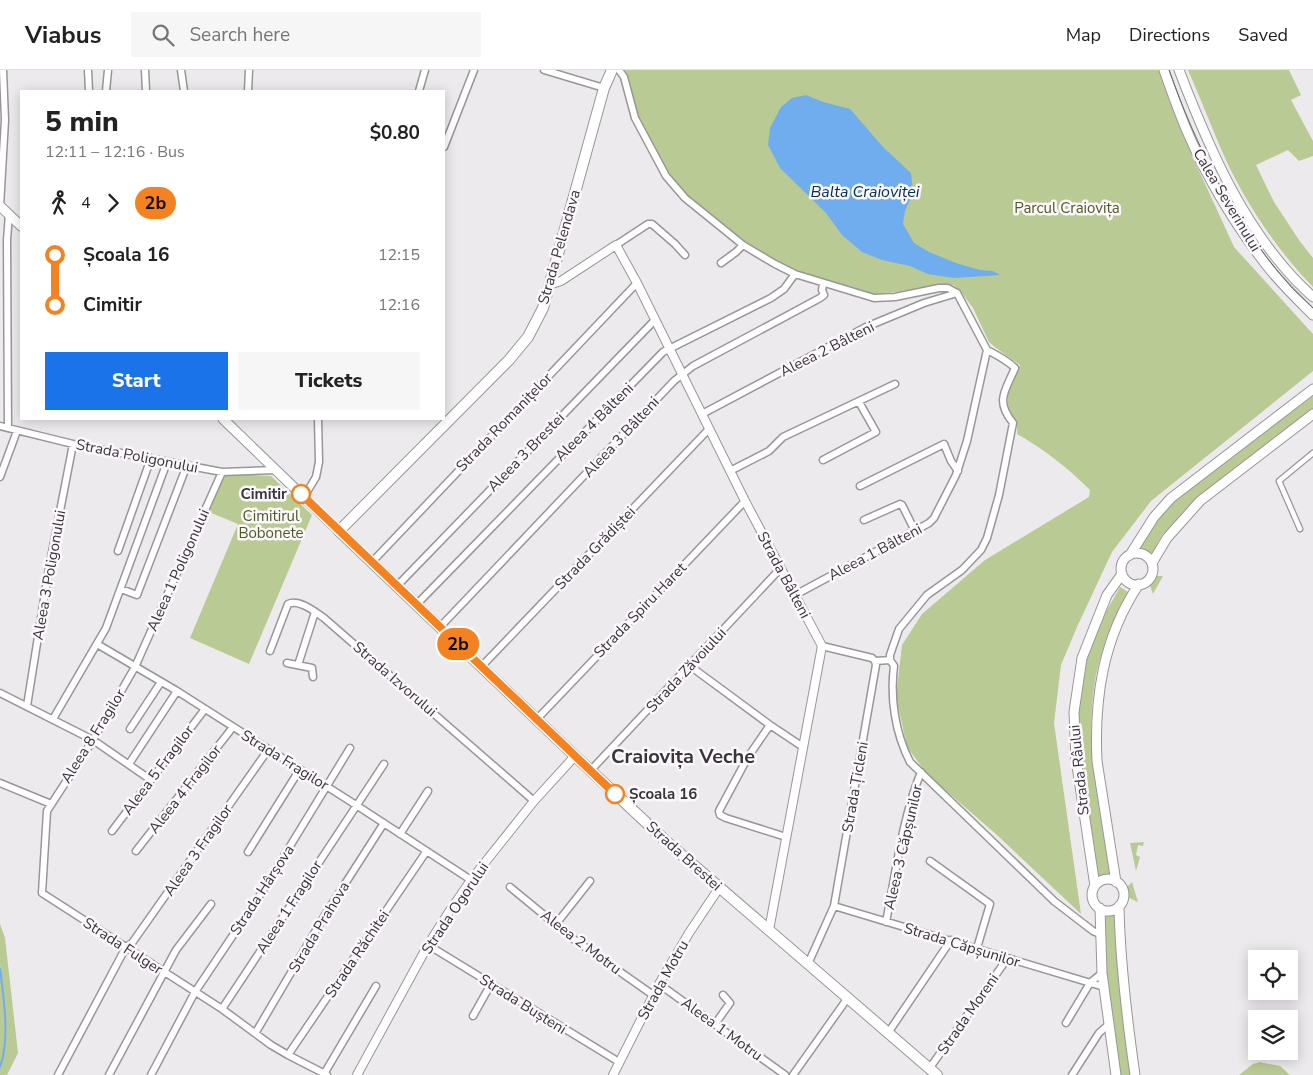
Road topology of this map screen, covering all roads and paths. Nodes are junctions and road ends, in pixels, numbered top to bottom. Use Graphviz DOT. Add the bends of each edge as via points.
graph roads {
  1 [pos="3,70"];
  2 [pos="88,70"];
  3 [pos="108,70"];
  4 [pos="145,70"];
  5 [pos="180,70"];
  6 [pos="249,70"];
  7 [pos="425,70"];
  8 [pos="474,70"];
  9 [pos="544,70"];
  10 [pos="612,70"];
  11 [pos="619,70"];
  12 [pos="1164,70"];
  13 [pos="1179,70"];
  14 [pos="604,88"];
  15 [pos="89,90"];
  16 [pos="106,90"];
  17 [pos="146,90"];
  18 [pos="184,90"];
  19 [pos="248,90"];
  20 [pos="419,90"];
  21 [pos="445,144"];
  22 [pos="0,206"];
  23 [pos="9,214"];
  24 [pos="20,225"];
  25 [pos="616,245"];
  26 [pos="742,245"];
  27 [pos="685,255"];
  28 [pos="720,263"];
  29 [pos="795,274"];
  30 [pos="637,283"];
  31 [pos="823,284"];
  32 [pos="549,285"];
  33 [pos="957,293"];
  34 [pos="1313,297"];
  35 [pos="1301,303"];
  36 [pos="1313,315"];
  37 [pos="655,320"];
  38 [pos="1313,322"];
  39 [pos="0,327"];
  40 [pos="9,328"];
  41 [pos="670,349"];
  42 [pos="987,350"];
  43 [pos="682,374"];
  44 [pos="895,384"];
  45 [pos="1313,389"];
  46 [pos="859,402"];
  47 [pos="702,414"];
  48 [pos="1313,414"];
  49 [pos="318,420"];
  50 [pos="227,421"];
  51 [pos="0,426"];
  52 [pos="8,428"];
  53 [pos="710,429"];
  54 [pos="17,431"];
  55 [pos="73,444"];
  56 [pos="1313,453"];
  57 [pos="151,458"];
  58 [pos="823,460"];
  59 [pos="167,462"];
  60 [pos="187,465"];
  61 [pos="276,470"];
  62 [pos="730,470"];
  63 [pos="958,471"];
  64 [pos="222,472"];
  65 [pos="0,477"];
  66 [pos="860,486"];
  67 [pos="304,497"];
  68 [pos="745,501"];
  69 [pos="864,520"];
  70 [pos="1300,529"];
  71 [pos="340,531"];
  72 [pos="915,531"];
  73 [pos="118,551"];
  74 [pos="1130,555"];
  75 [pos="372,562"];
  76 [pos="1152,563"];
  77 [pos="780,569"];
  78 [pos="1122,574"];
  79 [pos="1139,584"];
  80 [pos="397,586"];
  81 [pos="120,589"];
  82 [pos="795,595"];
  83 [pos="417,604"];
  84 [pos="315,612"];
  85 [pos="440,626"];
  86 [pos="96,644"];
  87 [pos="822,646"];
  88 [pos="270,651"];
  89 [pos="890,660"];
  90 [pos="875,661"];
  91 [pos="287,663"];
  92 [pos="298,665"];
  93 [pos="690,666"];
  94 [pos="135,667"];
  95 [pos="482,667"];
  96 [pos="313,677"];
  97 [pos="161,682"];
  98 [pos="177,691"];
  99 [pos="0,693"];
  100 [pos="27,706"];
  101 [pos="204,709"];
  102 [pos="53,719"];
  103 [pos="536,719"];
  104 [pos="770,725"];
  105 [pos="233,727"];
  106 [pos="130,729"];
  107 [pos="93,740"];
  108 [pos="803,746"];
  109 [pos="350,748"];
  110 [pos="268,750"];
  111 [pos="575,756"];
  112 [pos="129,764"];
  113 [pos="384,764"];
  114 [pos="300,769"];
  115 [pos="590,770"];
  116 [pos="921,772"];
  117 [pos="151,780"];
  118 [pos="0,783"];
  119 [pos="327,786"];
  120 [pos="428,792"];
  121 [pos="534,801"];
  122 [pos="51,804"];
  123 [pos="356,805"];
  124 [pos="384,823"];
  125 [pos="112,831"];
  126 [pos="400,834"];
  127 [pos="786,837"];
  128 [pos="136,851"];
  129 [pos="248,852"];
  130 [pos="426,852"];
  131 [pos="930,860"];
  132 [pos="471,880"];
  133 [pos="590,881"];
  134 [pos="1116,882"];
  135 [pos="1095,886"];
  136 [pos="510,887"];
  137 [pos="719,888"];
  138 [pos="211,904"];
  139 [pos="834,906"];
  140 [pos="1119,906"];
  141 [pos="1100,908"];
  142 [pos="886,922"];
  143 [pos="556,924"];
  144 [pos="769,930"];
  145 [pos="1100,934"];
  146 [pos="951,940"];
  147 [pos="428,945"];
  148 [pos="126,947"];
  149 [pos="977,948"];
  150 [pos="1007,959"];
  151 [pos="808,964"];
  152 [pos="164,972"];
  153 [pos="1102,973"];
  154 [pos="1090,983"];
  155 [pos="491,984"];
  156 [pos="659,984"];
  157 [pos="376,986"];
  158 [pos="1104,986"];
  159 [pos="195,992"];
  160 [pos="653,995"];
  161 [pos="723,995"];
  162 [pos="848,999"];
  163 [pos="222,1009"];
  164 [pos="473,1016"];
  165 [pos="1066,1022"];
  166 [pos="715,1024"];
  167 [pos="1108,1025"];
  168 [pos="256,1032"];
  169 [pos="888,1033"];
  170 [pos="288,1055"];
  171 [pos="619,1062"];
  172 [pos="933,1072"];
  173 [pos="326,1074"];
  174 [pos="58,1075"];
  175 [pos="109,1075"];
  176 [pos="151,1075"];
  177 [pos="357,1075"];
  178 [pos="613,1075"];
  179 [pos="785,1075"];
  180 [pos="793,1075"];
  181 [pos="1072,1075"];
  182 [pos="1116,1075"];
  183 [pos="1135,1075"];
  1 -- 22 [label="street" via="5,120"];
  2 -- 15 [label="street"];
  3 -- 16 [label="street"];
  4 -- 17 [label="street"];
  5 -- 18 [label="street"];
  6 -- 19 [label="street"];
  7 -- 20 [label="street"];
  8 -- 21 [label="street"];
  9 -- 14 [label="street"];
  10 -- 14 [label="main road, Strada Pelendava"];
  11 -- 26 [label="street" via="624,77 635,118 666,176 685,198"];
  12 -- 35 [label="main road, Calea Severinului" via="1190,138 1214,184 1264,262"];
  13 -- 34 [label="main road, Calea Severinului" via="1214,154 1240,202 1273,254"];
  14 -- 32 [label="main road, Strada Pelendava"];
  22 -- 23 [label="main road"];
  23 -- 24 [label="main road"];
  23 -- 40 [label="street"];
  25 -- 27 [label="street" via="652,224"];
  25 -- 30 [label="street, Strada Bâlteni"];
  25 -- 32 [label="street" via="561,281"];
  26 -- 28 [label="street"];
  26 -- 29 [label="street"];
  29 -- 31 [label="street"];
  29 -- 41 [label="street, Aleea 4 Bâlteni" via="784,289 770,298"];
  30 -- 37 [label="street, Strada Bâlteni"];
  30 -- 75 [label="street, Strada Romanițelor"];
  31 -- 33 [label="street" via="874,298 940,288"];
  31 -- 43 [label="street, Aleea 3 Bâlteni" via="824,295 820,298"];
  32 -- 71 [label="main road, Strada Pelendava" via="543,308 528,337 509,360"];
  33 -- 42 [label="street"];
  33 -- 47 [label="street, Aleea 2 Bâlteni" via="866,327"];
  35 -- 36 [label="main road, Calea Severinului"];
  35 -- 38 [label="main road"];
  37 -- 41 [label="street, Strada Bâlteni"];
  37 -- 80 [label="street, Aleea 3 Brestei"];
  39 -- 40 [label="street"];
  40 -- 52 [label="street"];
  41 -- 43 [label="street, Strada Bâlteni"];
  41 -- 83 [label="street, Aleea 4 Bâlteni" via="663,352 619,396"];
  42 -- 63 [label="street, Aleea 1 Bâlteni"];
  42 -- 89 [label="street" via="1015,368 1002,407 1013,423 1011,438 987,538 962,570 927,595 912,611 899,629"];
  43 -- 47 [label="street, Strada Bâlteni"];
  43 -- 85 [label="street, Aleea 3 Bâlteni"];
  44 -- 46 [label="street"];
  45 -- 74 [label="main road, Strada Râului" via="1171,498 1154,517"];
  46 -- 58 [label="street" via="876,432"];
  46 -- 62 [label="street" via="783,436 769,451"];
  47 -- 53 [label="street, Strada Bâlteni"];
  48 -- 76 [label="main road, Strada Râului" via="1200,501 1167,538"];
  49 -- 67 [label="street" via="319,462 316,477"];
  50 -- 61 [label="main road, Strada Brestei"];
  51 -- 52 [label="street, Strada Poligonului"];
  52 -- 54 [label="street, Strada Poligonului"];
  53 -- 62 [label="street, Strada Bâlteni"];
  53 -- 95 [label="street, Strada Grădiștei"];
  54 -- 55 [label="street, Strada Poligonului"];
  54 -- 65 [label="street"];
  55 -- 57 [label="street, Strada Poligonului"];
  55 -- 100 [label="street, Aleea 3 Poligonului"];
  56 -- 70 [label="street" via="1279,480"];
  57 -- 59 [label="street, Strada Poligonului"];
  57 -- 73 [label="street"];
  59 -- 60 [label="street, Strada Poligonului"];
  59 -- 81 [label="street"];
  60 -- 64 [label="street, Strada Poligonului"];
  60 -- 81 [label="street" via="137,595"];
  61 -- 64 [label="street, Strada Poligonului"];
  61 -- 67 [label="main road, Strada Brestei"];
  62 -- 68 [label="street, Strada Bâlteni"];
  63 -- 66 [label="street" via="944,444"];
  63 -- 72 [label="street, Aleea 1 Bâlteni" via="934,518"];
  64 -- 94 [label="street, Aleea 1 Poligonului"];
  67 -- 71 [label="main road, Strada Brestei"];
  68 -- 77 [label="street, Strada Bâlteni"];
  68 -- 103 [label="street, Strada Spiru Haret"];
  69 -- 72 [label="street" via="902,504"];
  71 -- 75 [label="main road, Strada Brestei"];
  72 -- 82 [label="street, Aleea 1 Bâlteni"];
  74 -- 76 [label="main road" via="1141,554"];
  74 -- 78 [label="main road, Strada Râului" via="1122,563"];
  75 -- 80 [label="main road, Strada Brestei"];
  76 -- 79 [label="main road, Strada Râului" via="1150,577"];
  77 -- 82 [label="street, Strada Bâlteni"];
  77 -- 93 [label="street, Strada Zăvoiului"];
  78 -- 79 [label="main road" via="1129,582"];
  78 -- 135 [label="main road, Strada Râului" via="1107,595 1082,658 1074,712 1076,759"];
  79 -- 134 [label="main road, Strada Râului" via="1107,652 1098,688 1097,761"];
  80 -- 83 [label="main road, Strada Brestei"];
  81 -- 86 [label="street" via="106,628"];
  82 -- 87 [label="street, Strada Bâlteni"];
  83 -- 85 [label="main road, Strada Brestei"];
  84 -- 88 [label="street, Strada Izvorului" via="289,602"];
  84 -- 92 [label="street"];
  84 -- 121 [label="street, Strada Izvorului"];
  85 -- 95 [label="main road, Strada Brestei"];
  86 -- 94 [label="street, Strada Fragilor"];
  86 -- 102 [label="street"];
  87 -- 90 [label="street"];
  87 -- 108 [label="street"];
  89 -- 90 [label="street"];
  89 -- 116 [label="street" via="894,666 893,701 902,747 910,762"];
  90 -- 139 [label="street, Strada Țicleni"];
  91 -- 92 [label="street"];
  92 -- 96 [label="street" via="312,668"];
  93 -- 104 [label="street"];
  93 -- 115 [label="street, Strada Zăvoiului"];
  94 -- 97 [label="street, Strada Fragilor"];
  94 -- 107 [label="street, Aleea 8 Fragilor"];
  95 -- 103 [label="main road, Strada Brestei"];
  97 -- 98 [label="street, Strada Fragilor"];
  97 -- 106 [label="street"];
  98 -- 101 [label="street, Strada Fragilor"];
  98 -- 112 [label="street"];
  99 -- 100 [label="street"];
  100 -- 102 [label="street"];
  101 -- 105 [label="street, Strada Fragilor"];
  101 -- 117 [label="street, Aleea 5 Fragilor"];
  102 -- 107 [label="street"];
  103 -- 111 [label="main road, Strada Brestei"];
  104 -- 108 [label="street"];
  104 -- 127 [label="street" via="748,757 719,811 726,818"];
  105 -- 110 [label="street, Strada Fragilor"];
  105 -- 128 [label="street, Aleea 4 Fragilor"];
  107 -- 112 [label="street"];
  107 -- 122 [label="street, Aleea 8 Fragilor"];
  108 -- 127 [label="street"];
  109 -- 119 [label="street, Strada Hârșova"];
  110 -- 114 [label="street, Strada Fragilor"];
  110 -- 148 [label="street, Aleea 3 Fragilor" via="132,943"];
  111 -- 115 [label="main road, Strada Brestei"];
  111 -- 121 [label="street, Strada Ogorului"];
  112 -- 117 [label="street"];
  113 -- 123 [label="street, Aleea 1 Fragilor"];
  114 -- 119 [label="street, Strada Fragilor"];
  114 -- 129 [label="street"];
  115 -- 137 [label="main road, Strada Brestei"];
  116 -- 142 [label="street, Aleea 3 Căpșunilor"];
  116 -- 145 [label="street" via="1054,900"];
  117 -- 125 [label="street, Aleea 5 Fragilor"];
  118 -- 122 [label="street"];
  119 -- 123 [label="street, Strada Fragilor"];
  119 -- 159 [label="street, Strada Hârșova"];
  120 -- 126 [label="street"];
  121 -- 132 [label="street, Strada Ogorului"];
  122 -- 148 [label="street, Strada Fulger" via="42,893"];
  123 -- 124 [label="street, Strada Fragilor"];
  123 -- 163 [label="street, Aleea 1 Fragilor"];
  124 -- 126 [label="street, Strada Fragilor"];
  124 -- 168 [label="street, Strada Prahova"];
  126 -- 130 [label="street, Strada Fragilor"];
  127 -- 144 [label="street"];
  130 -- 132 [label="street, Strada Fragilor"];
  130 -- 170 [label="street, Strada Răchitei"];
  131 -- 149 [label="street" via="990,904"];
  132 -- 147 [label="street, Strada Ogorului"];
  133 -- 143 [label="street"];
  134 -- 135 [label="main road" via="1104,880"];
  134 -- 140 [label="main road, Strada Râului" via="1123,893"];
  135 -- 141 [label="main road, Strada Râului" via="1092,896"];
  136 -- 143 [label="street, Aleea 2 Motru"];
  137 -- 144 [label="main road, Strada Brestei"];
  137 -- 156 [label="street, Strada Motru"];
  138 -- 152 [label="street" via="176,950"];
  139 -- 142 [label="street, Strada Căpșunilor"];
  139 -- 151 [label="street, Strada Țicleni"];
  140 -- 141 [label="main road" via="1110,910"];
  140 -- 183 [label="main road, Strada Râului"];
  141 -- 145 [label="main road, Strada Râului"];
  142 -- 146 [label="street, Strada Căpșunilor"];
  143 -- 160 [label="street, Aleea 2 Motru"];
  144 -- 151 [label="main road, Strada Brestei"];
  145 -- 153 [label="main road, Strada Râului"];
  146 -- 149 [label="street, Strada Căpșunilor"];
  146 -- 169 [label="street"];
  147 -- 155 [label="street, Strada Bușteni"];
  147 -- 177 [label="street, Strada Ogorului"];
  148 -- 152 [label="street, Strada Fulger"];
  148 -- 174 [label="street, Aleea 3 Fragilor"];
  149 -- 150 [label="street, Strada Căpșunilor"];
  150 -- 154 [label="street, Strada Căpșunilor"];
  150 -- 172 [label="street, Strada Moreni"];
  151 -- 162 [label="main road, Strada Brestei"];
  152 -- 159 [label="street, Strada Fulger"];
  152 -- 175 [label="street"];
  153 -- 154 [label="street"];
  153 -- 158 [label="main road, Strada Râului"];
  154 -- 158 [label="street, Strada Căpșunilor"];
  154 -- 165 [label="street"];
  155 -- 164 [label="street"];
  155 -- 171 [label="street, Strada Bușteni"];
  156 -- 160 [label="street, Strada Motru"];
  156 -- 166 [label="street, Aleea 1 Motru"];
  157 -- 173 [label="street"];
  158 -- 167 [label="main road, Strada Râului"];
  159 -- 163 [label="street, Strada Fulger"];
  159 -- 176 [label="street, Strada Hârșova"];
  160 -- 171 [label="street, Strada Motru"];
  161 -- 166 [label="street" via="730,1003"];
  162 -- 169 [label="main road, Strada Brestei"];
  162 -- 180 [label="street"];
  163 -- 168 [label="street, Strada Fulger"];
  166 -- 179 [label="street, Aleea 1 Motru"];
  167 -- 181 [label="street" via="1099,1032"];
  167 -- 182 [label="main road, Strada Râului"];
  168 -- 170 [label="street, Strada Fulger"];
  169 -- 172 [label="main road, Strada Brestei"];
  170 -- 173 [label="street, Strada Fulger"];
  171 -- 178 [label="street, Strada Motru"];
}
